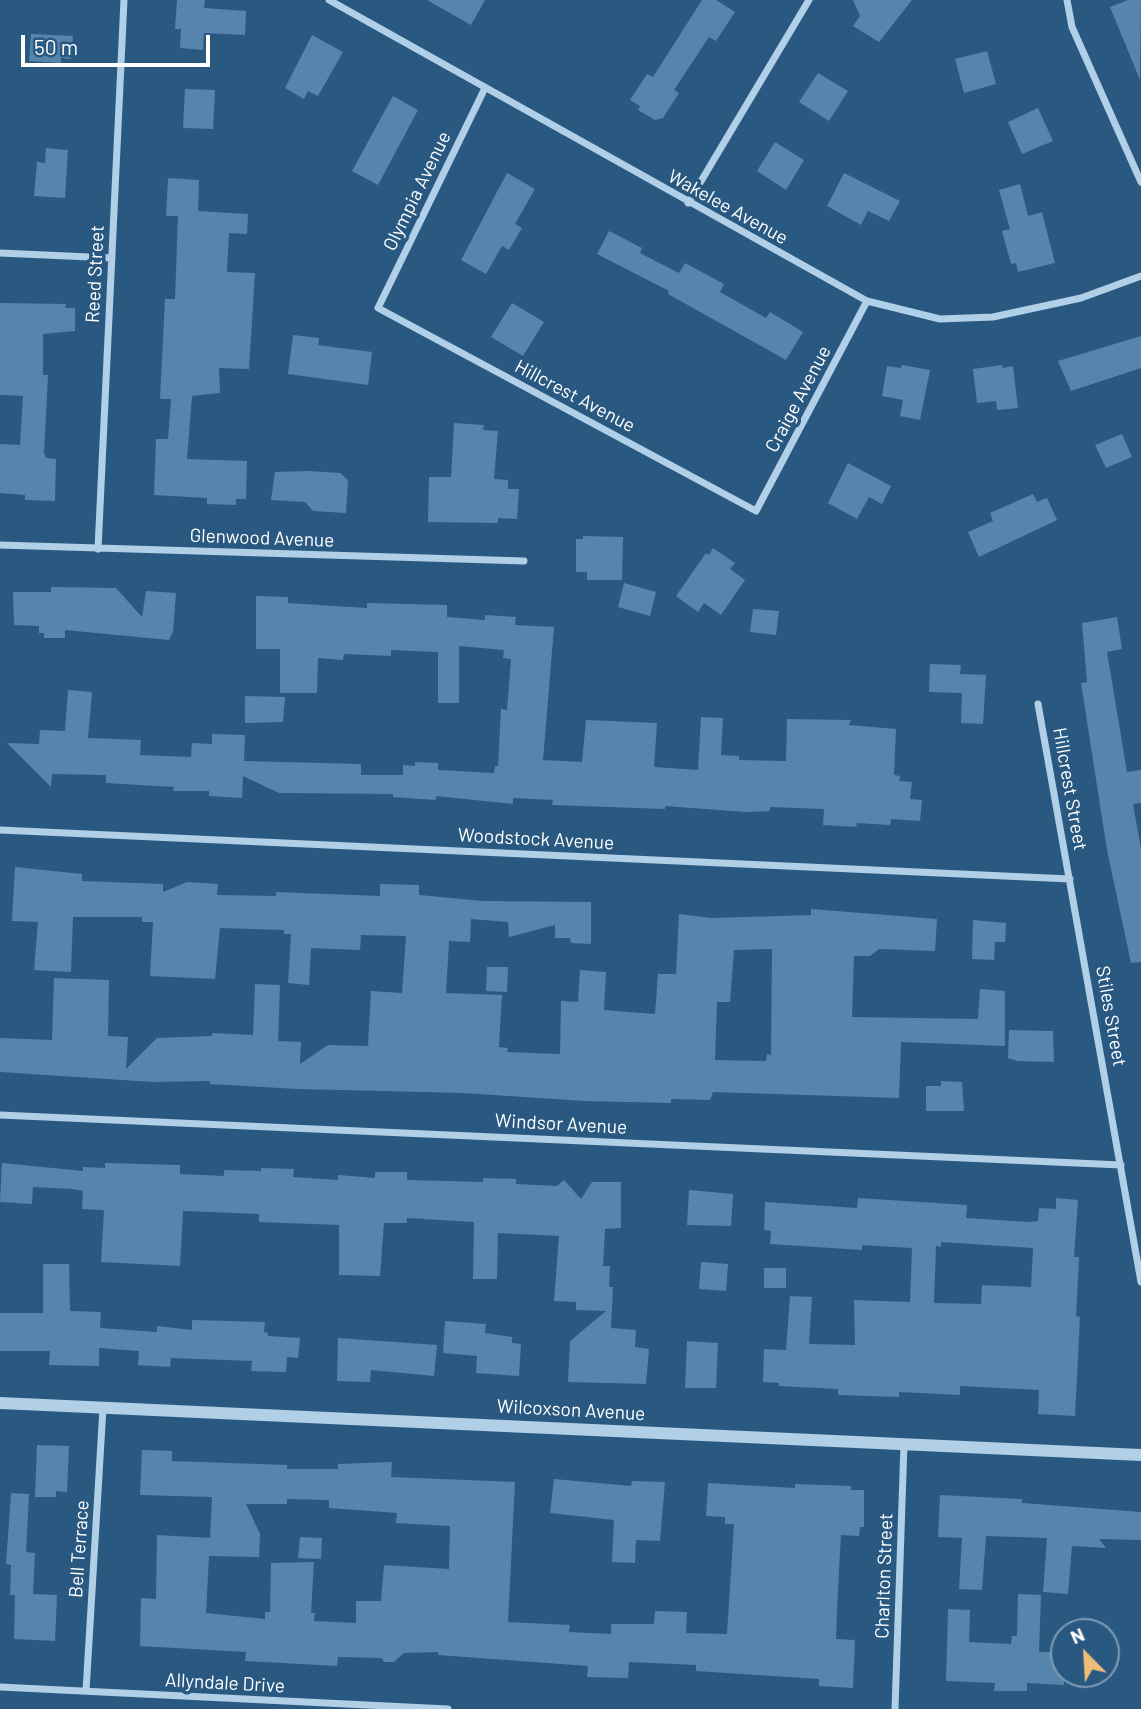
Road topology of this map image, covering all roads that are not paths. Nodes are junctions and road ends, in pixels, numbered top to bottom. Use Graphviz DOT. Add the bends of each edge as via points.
graph roads {
  1 [pos="124,0"];
  2 [pos="329,0"];
  3 [pos="808,0"];
  4 [pos="1067,0"];
  5 [pos="485,88"];
  6 [pos="1141,182"];
  7 [pos="688,203"];
  8 [pos="0,253"];
  9 [pos="112,258"];
  10 [pos="1141,276"];
  11 [pos="867,301"];
  12 [pos="378,308"];
  13 [pos="756,511"];
  14 [pos="0,545"];
  15 [pos="98,549"];
  16 [pos="524,561"];
  17 [pos="1038,704"];
  18 [pos="0,830"];
  19 [pos="1070,879"];
  20 [pos="0,1115"];
  21 [pos="1121,1165"];
  22 [pos="1141,1282"];
  23 [pos="0,1403"];
  24 [pos="103,1408"];
  25 [pos="904,1444"];
  26 [pos="1141,1455"];
  27 [pos="0,1687"];
  28 [pos="86,1691"];
  29 [pos="260,1705"];
  30 [pos="448,1709"];
  31 [pos="895,1709"];
  1 -- 9 [label="street, Reed Street"];
  2 -- 5 [label="street, Wakelee Avenue"];
  3 -- 7 [label="street"];
  4 -- 6 [label="street" via="1072,27"];
  5 -- 7 [label="street, Wakelee Avenue"];
  5 -- 12 [label="street, Olympia Avenue"];
  7 -- 11 [label="street, Wakelee Avenue"];
  8 -- 9 [label="street"];
  9 -- 15 [label="street, Reed Street"];
  10 -- 11 [label="street, Wakelee Avenue" via="1081,298 993,317 940,319"];
  11 -- 13 [label="street, Craige Avenue"];
  12 -- 13 [label="street, Hillcrest Avenue"];
  14 -- 15 [label="street, Glenwood Avenue"];
  15 -- 16 [label="street, Glenwood Avenue"];
  17 -- 19 [label="street, Hillcrest Street"];
  18 -- 19 [label="street, Woodstock Avenue"];
  19 -- 21 [label="street, Stiles Street"];
  20 -- 21 [label="street, Windsor Avenue"];
  21 -- 22 [label="street, Stiles Street"];
  23 -- 24 [label="street, Wilcoxson Avenue"];
  24 -- 25 [label="street, Wilcoxson Avenue"];
  24 -- 28 [label="street, Bell Terrace"];
  25 -- 26 [label="street, Wilcoxson Avenue"];
  25 -- 31 [label="street, Charlton Street"];
  27 -- 28 [label="street, Allyndale Drive"];
  28 -- 29 [label="street, Allyndale Drive"];
  29 -- 30 [label="street, Allyndale Drive"];
}
